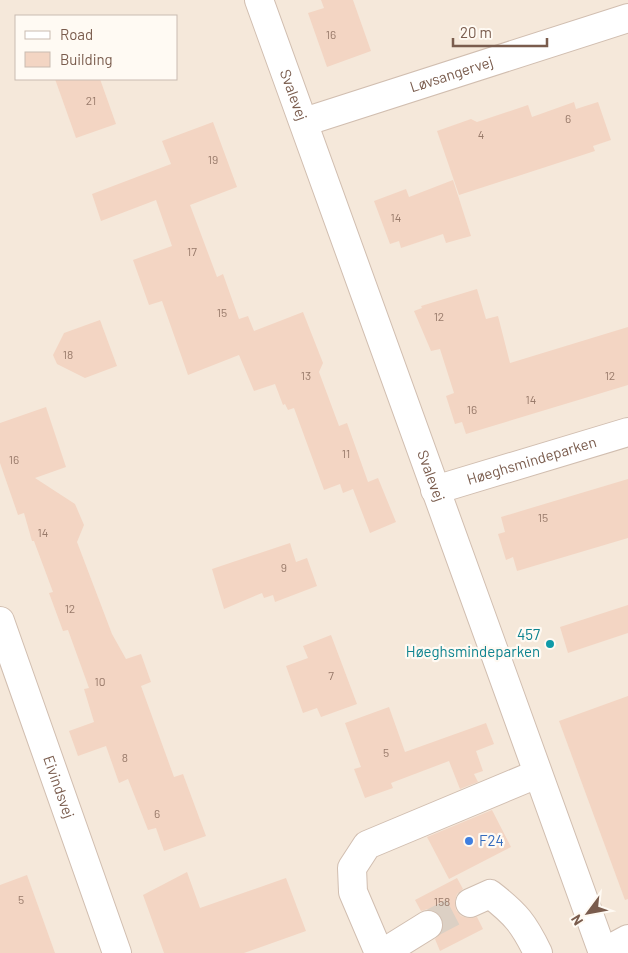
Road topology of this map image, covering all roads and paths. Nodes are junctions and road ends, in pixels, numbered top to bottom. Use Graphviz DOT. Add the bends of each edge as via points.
graph roads {
  1 [pos="259,0"];
  2 [pos="628,18"];
  3 [pos="304,122"];
  4 [pos="628,432"];
  5 [pos="435,490"];
  6 [pos="0,621"];
  7 [pos="537,774"];
  8 [pos="470,903"];
  9 [pos="428,925"];
  10 [pos="628,939"];
  11 [pos="117,953"];
  12 [pos="379,953"];
  13 [pos="383,953"];
  14 [pos="538,953"];
  15 [pos="602,953"];
  1 -- 3 [label="street, Svalevej"];
  2 -- 3 [label="street, Løvsangervej"];
  3 -- 5 [label="street, Svalevej"];
  4 -- 5 [label="street, Høeghsmindeparken"];
  5 -- 7 [label="street, Svalevej"];
  6 -- 11 [label="street, Eivindsvej"];
  7 -- 12 [label="street" via="368,845 352,868 353,892"];
  7 -- 15 [label="street, Svalevej"];
  8 -- 14 [label="street" via="490,894 526,927"];
  9 -- 13 [label="street"];
  10 -- 15 [label="street"];
}
